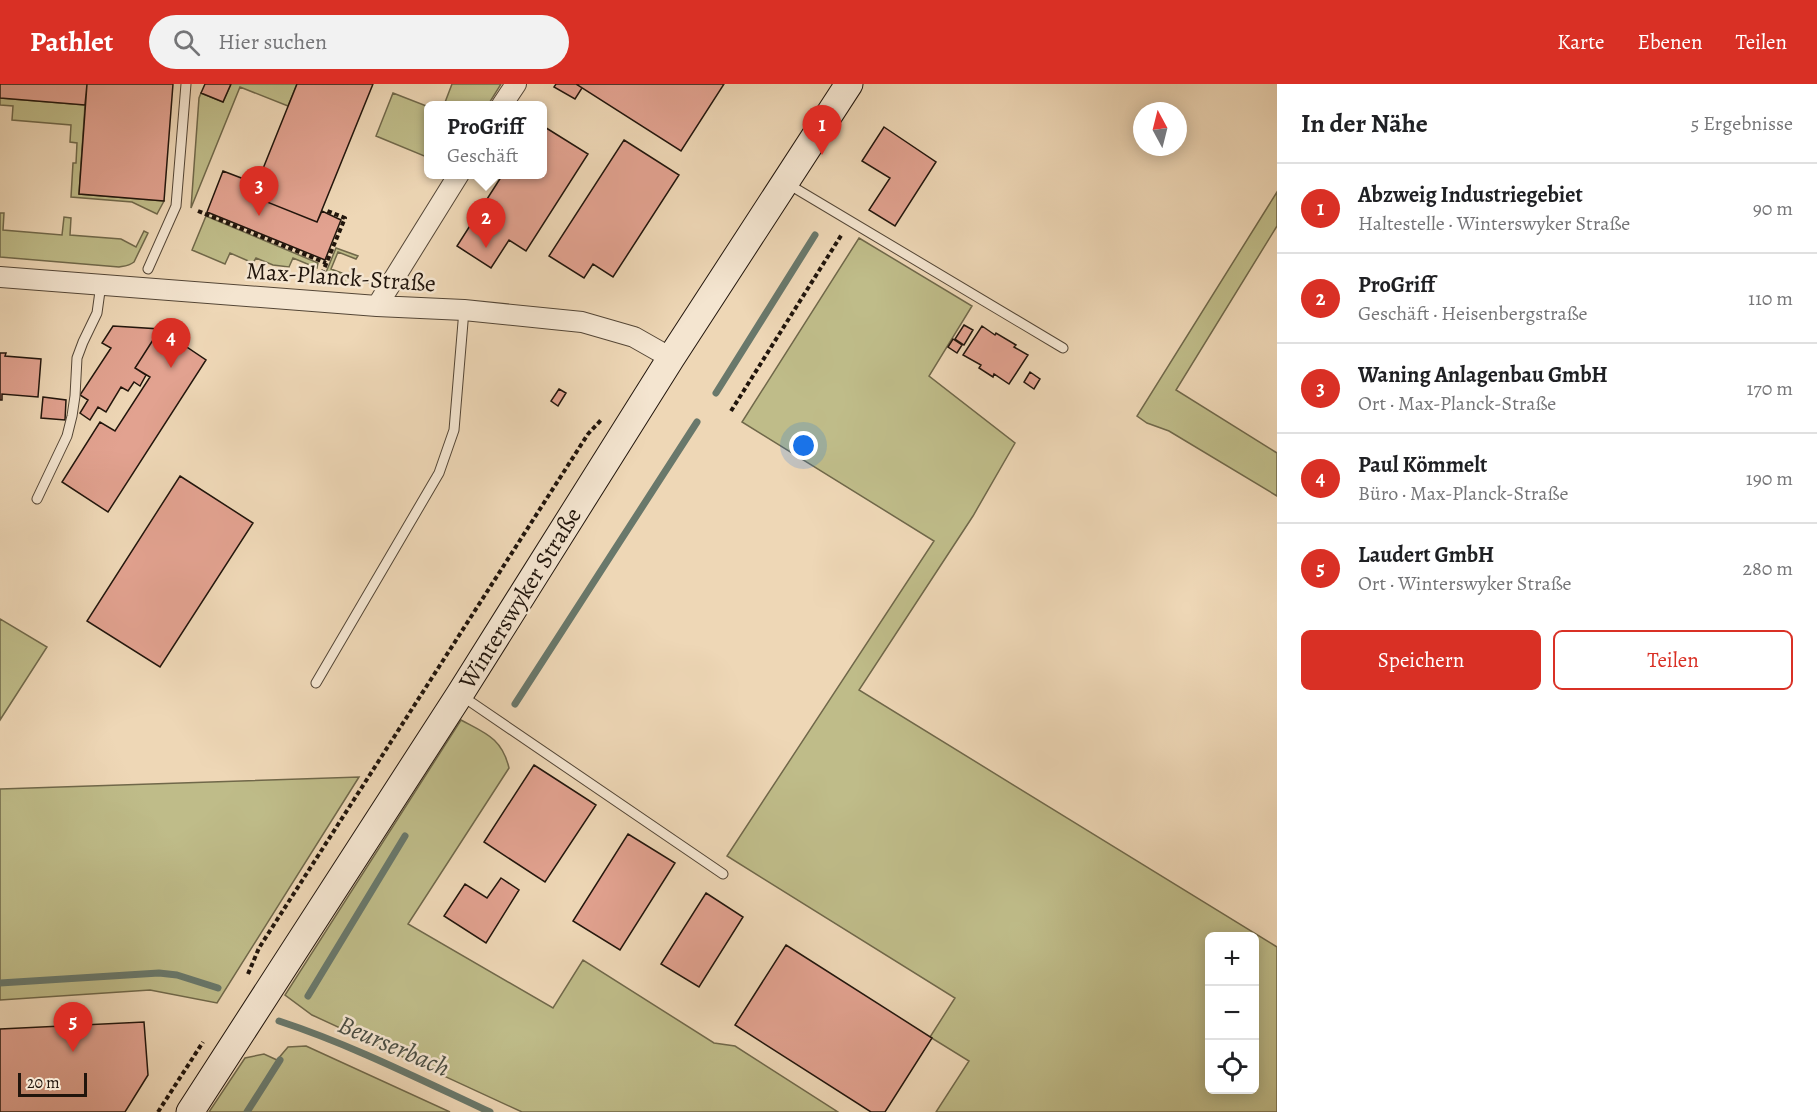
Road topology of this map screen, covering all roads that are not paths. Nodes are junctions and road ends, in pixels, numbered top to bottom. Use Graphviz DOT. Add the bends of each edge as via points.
graph roads {
  1 [pos="186,84"];
  2 [pos="516,84"];
  3 [pos="849,84"];
  4 [pos="505,101"];
  5 [pos="456,179"];
  6 [pos="786,182"];
  7 [pos="148,270"];
  8 [pos="0,277"];
  9 [pos="101,284"];
  10 [pos="377,306"];
  11 [pos="464,310"];
  12 [pos="1063,348"];
  13 [pos="671,358"];
  14 [pos="38,499"];
  15 [pos="316,683"];
  16 [pos="460,694"];
  17 [pos="723,874"];
  18 [pos="190,1112"];
  1 -- 7 [label="lane" via="176,206"];
  2 -- 4 [label="street"];
  3 -- 6 [label="street, Winterswyker Straße"];
  5 -- 10 [label="street"];
  6 -- 12 [label="lane"];
  6 -- 13 [label="street, Winterswyker Straße"];
  8 -- 9 [label="street, Max-Planck-Straße"];
  9 -- 10 [label="street, Max-Planck-Straße"];
  9 -- 14 [label="lane" via="97,313 77,358 67,436"];
  10 -- 11 [label="street, Max-Planck-Straße"];
  11 -- 13 [label="street, Max-Planck-Straße" via="582,322 634,338"];
  11 -- 15 [label="lane" via="454,430 439,473"];
  13 -- 16 [label="street, Winterswyker Straße"];
  16 -- 17 [label="lane"];
  16 -- 18 [label="street, Winterswyker Straße"];
}
